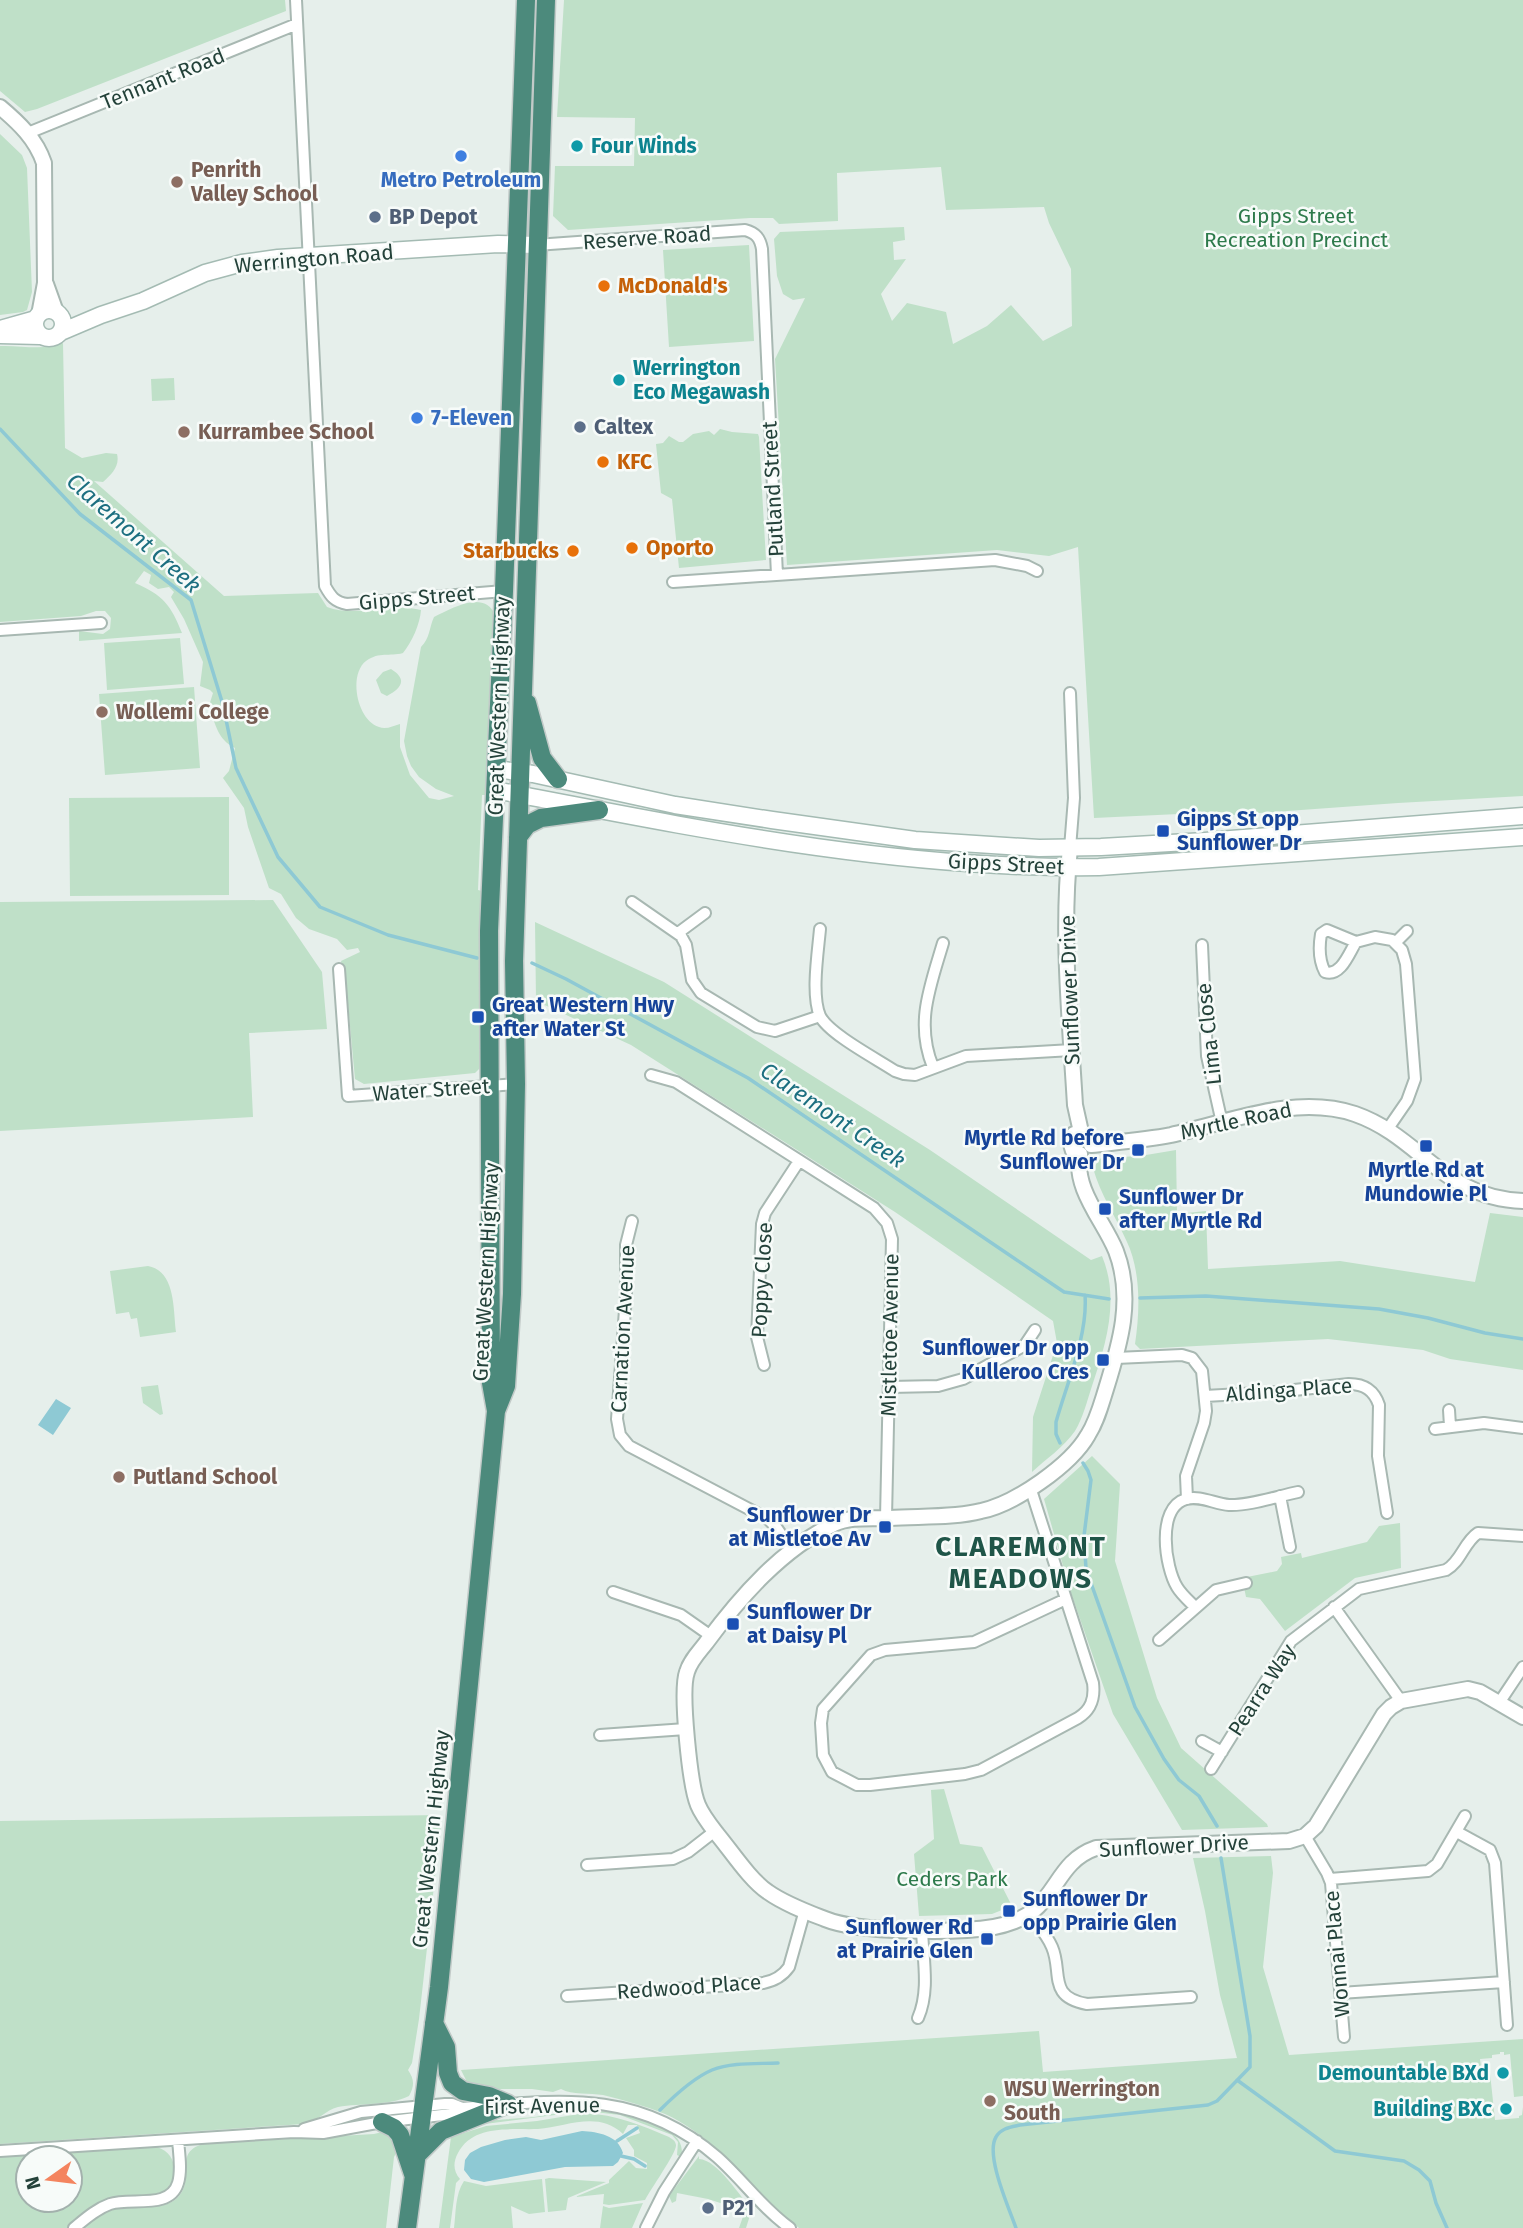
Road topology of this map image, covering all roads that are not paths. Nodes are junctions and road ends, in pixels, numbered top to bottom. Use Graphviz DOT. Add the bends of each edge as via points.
graph roads {
  1 [pos="296,0"];
  2 [pos="526,0"];
  3 [pos="546,0"];
  4 [pos="297,24"];
  5 [pos="0,107"];
  6 [pos="28,133"];
  7 [pos="757,236"];
  8 [pos="517,244"];
  9 [pos="536,245"];
  10 [pos="310,256"];
  11 [pos="45,283"];
  12 [pos="57,313"];
  13 [pos="100,315"];
  14 [pos="37,317"];
  15 [pos="0,332"];
  16 [pos="61,332"];
  17 [pos="40,336"];
  18 [pos="1037,571"];
  19 [pos="777,575"];
  20 [pos="673,582"];
  21 [pos="505,591"];
  22 [pos="101,623"];
  23 [pos="0,630"];
  24 [pos="523,686"];
  25 [pos="1070,693"];
  26 [pos="496,769"];
  27 [pos="519,772"];
  28 [pos="558,779"];
  29 [pos="495,790"];
  30 [pos="519,794"];
  31 [pos="599,810"];
  32 [pos="1523,816"];
  33 [pos="518,837"];
  34 [pos="1523,837"];
  35 [pos="1070,848"];
  36 [pos="1068,867"];
  37 [pos="632,902"];
  38 [pos="705,913"];
  39 [pos="820,929"];
  40 [pos="1408,931"];
  41 [pos="678,933"];
  42 [pos="1356,942"];
  43 [pos="1396,942"];
  44 [pos="943,943"];
  45 [pos="1202,945"];
  46 [pos="339,969"];
  47 [pos="820,1016"];
  48 [pos="1072,1050"];
  49 [pos="933,1068"];
  50 [pos="651,1076"];
  51 [pos="516,1084"];
  52 [pos="489,1085"];
  53 [pos="1222,1123"];
  54 [pos="1387,1130"];
  55 [pos="1085,1150"];
  56 [pos="799,1161"];
  57 [pos="1523,1201"];
  58 [pos="632,1222"];
  59 [pos="1035,1329"];
  60 [pos="1116,1358"];
  61 [pos="764,1365"];
  62 [pos="890,1387"];
  63 [pos="1205,1396"];
  64 [pos="1448,1410"];
  65 [pos="496,1411"];
  66 [pos="1450,1426"];
  67 [pos="1523,1428"];
  68 [pos="1435,1429"];
  69 [pos="1031,1490"];
  70 [pos="1298,1492"];
  71 [pos="1280,1496"];
  72 [pos="1186,1499"];
  73 [pos="1387,1513"];
  74 [pos="886,1518"];
  75 [pos="1523,1536"];
  76 [pos="1290,1548"];
  77 [pos="792,1550"];
  78 [pos="1246,1583"];
  79 [pos="613,1592"];
  80 [pos="1066,1599"];
  81 [pos="1334,1606"];
  82 [pos="1195,1607"];
  83 [pos="711,1636"];
  84 [pos="1159,1640"];
  85 [pos="1523,1667"];
  86 [pos="1401,1701"];
  87 [pos="1499,1703"];
  88 [pos="1523,1717"];
  89 [pos="686,1729"];
  90 [pos="600,1735"];
  91 [pos="1202,1741"];
  92 [pos="1222,1752"];
  93 [pos="1212,1769"];
  94 [pos="1465,1816"];
  95 [pos="715,1831"];
  96 [pos="1457,1832"];
  97 [pos="1305,1836"];
  98 [pos="587,1865"];
  99 [pos="1330,1879"];
  100 [pos="805,1910"];
  101 [pos="1030,1913"];
  102 [pos="922,1930"];
  103 [pos="1504,1982"];
  104 [pos="1340,1993"];
  105 [pos="567,1996"];
  106 [pos="1191,1997"];
  107 [pos="918,2018"];
  108 [pos="434,2023"];
  109 [pos="1507,2025"];
  110 [pos="1344,2037"];
  111 [pos="508,2104"];
  112 [pos="423,2111"];
  113 [pos="382,2122"];
  114 [pos="294,2132"];
  115 [pos="178,2140"];
  116 [pos="697,2141"];
  117 [pos="0,2151"];
  118 [pos="417,2155"];
  119 [pos="414,2177"];
  120 [pos="74,2228"];
  121 [pos="407,2228"];
  122 [pos="646,2228"];
  123 [pos="790,2228"];
  1 -- 4 [label="street"];
  2 -- 8 [label="highway, Great Western Highway"];
  3 -- 9 [label="highway, Great Western Highway"];
  4 -- 6 [label="street, Tennant Road"];
  4 -- 10 [label="street"];
  5 -- 6 [label="street"];
  6 -- 11 [label="street" via="44,163"];
  7 -- 9 [label="street, Reserve Road" via="745,230"];
  7 -- 19 [label="street, Putland Street" via="762,249"];
  8 -- 9 [label="main road, Werrington Road"];
  8 -- 10 [label="main road, Werrington Road"];
  8 -- 21 [label="highway, Great Western Highway"];
  9 -- 24 [label="highway, Great Western Highway"];
  10 -- 13 [label="main road, Werrington Road" via="222,268"];
  10 -- 21 [label="street, Gipps Street" via="324,577 331,597 347,604"];
  11 -- 12 [label="street"];
  11 -- 14 [label="street"];
  12 -- 13 [label="main road, Werrington Road"];
  12 -- 14 [label="main road" via="47,311"];
  12 -- 16 [label="main road" via="63,323"];
  13 -- 16 [label="main road, Werrington Road"];
  14 -- 15 [label="main road"];
  14 -- 17 [label="main road" via="35,328"];
  15 -- 17 [label="main road"];
  16 -- 17 [label="main road" via="49,339"];
  18 -- 19 [label="street" via="995,560"];
  19 -- 20 [label="street"];
  21 -- 26 [label="highway, Great Western Highway"];
  22 -- 23 [label="street"];
  24 -- 27 [label="highway, Great Western Highway"];
  24 -- 28 [label="highway" via="542,758"];
  25 -- 35 [label="street, Gipps Street" via="1074,798"];
  26 -- 27 [label="main road, Gipps Street"];
  26 -- 29 [label="highway, Great Western Highway"];
  27 -- 28 [label="main road, Gipps Street"];
  27 -- 30 [label="highway, Great Western Highway"];
  28 -- 35 [label="main road, Gipps Street" via="675,805 915,840"];
  29 -- 30 [label="main road, Gipps Street"];
  29 -- 52 [label="highway, Great Western Highway"];
  30 -- 31 [label="main road, Gipps Street"];
  30 -- 33 [label="highway, Great Western Highway"];
  31 -- 33 [label="highway" via="541,818 527,825"];
  31 -- 36 [label="main road, Gipps Street" via="915,860"];
  32 -- 35 [label="main road, Gipps Street"];
  33 -- 51 [label="highway, Great Western Highway" via="513,961"];
  34 -- 36 [label="main road, Gipps Street"];
  35 -- 36 [label="street, Sunflower Drive"];
  36 -- 48 [label="street, Sunflower Drive"];
  37 -- 41 [label="street"];
  38 -- 41 [label="street"];
  39 -- 47 [label="street" via="816,995"];
  40 -- 43 [label="street"];
  41 -- 47 [label="street" via="697,988 757,1027 775,1031"];
  42 -- 43 [label="street" via="1375,937"];
  43 -- 54 [label="street" via="1406,964 1415,1079 1410,1096"];
  44 -- 49 [label="street" via="924,1012 925,1047"];
  45 -- 53 [label="street, Lima Close" via="1207,1056"];
  46 -- 52 [label="street, Water Street" via="348,1096"];
  47 -- 49 [label="street" via="833,1031 895,1071 910,1075"];
  48 -- 49 [label="street" via="966,1056"];
  48 -- 55 [label="street, Sunflower Drive" via="1075,1105 1081,1132 1089,1136"];
  50 -- 56 [label="street, Mistletoe Avenue" via="676,1082"];
  51 -- 52 [label="street, Water Street"];
  51 -- 65 [label="highway, Great Western Highway" via="511,1307 506,1386"];
  52 -- 65 [label="highway, Great Western Highway" via="491,1383"];
  53 -- 54 [label="street, Myrtle Road" via="1311,1106 1354,1114"];
  53 -- 55 [label="street, Myrtle Road"];
  54 -- 57 [label="street, Myrtle Road" via="1460,1185 1492,1197"];
  55 -- 60 [label="street, Sunflower Drive" via="1078,1160 1080,1180 1115,1250 1122,1275 1124,1323"];
  56 -- 61 [label="street, Poppy Close" via="765,1213 761,1227 757,1337"];
  56 -- 62 [label="street, Mistletoe Avenue" via="874,1208 890,1228"];
  58 -- 77 [label="street, Carnation Avenue" via="626,1245 617,1419 620,1435 629,1446 768,1519"];
  59 -- 62 [label="street" via="1025,1345 963,1379 939,1386"];
  60 -- 63 [label="street" via="1192,1357 1202,1371"];
  60 -- 69 [label="street, Sunflower Drive" via="1088,1435"];
  62 -- 74 [label="street, Mistletoe Avenue"];
  63 -- 72 [label="street" via="1204,1423 1186,1476"];
  63 -- 73 [label="street, Aldinga Place" via="1349,1384 1368,1388 1379,1405 1378,1456"];
  64 -- 66 [label="street"];
  65 -- 108 [label="highway, Great Western Highway"];
  66 -- 67 [label="street" via="1484,1423"];
  66 -- 68 [label="street"];
  69 -- 74 [label="street, Sunflower Drive" via="978,1512"];
  69 -- 80 [label="street"];
  70 -- 71 [label="street"];
  71 -- 72 [label="street" via="1232,1505"];
  71 -- 76 [label="street"];
  72 -- 82 [label="street" via="1171,1514 1165,1544 1176,1586"];
  74 -- 77 [label="street, Sunflower Drive" via="837,1522"];
  75 -- 81 [label="street, Pearra Way" via="1478,1533 1446,1570 1366,1587"];
  77 -- 83 [label="street, Sunflower Drive"];
  78 -- 82 [label="street" via="1216,1590"];
  79 -- 83 [label="street" via="681,1615"];
  80 -- 80 [label="street" via="1094,1688 1091,1704 1082,1716 973,1773 864,1785 836,1776 828,1767 823,1709 871,1655 974,1642"];
  81 -- 86 [label="street"];
  81 -- 92 [label="street, Pearra Way" via="1291,1641"];
  82 -- 84 [label="street"];
  83 -- 89 [label="street, Sunflower Drive" via="687,1672"];
  85 -- 87 [label="street"];
  86 -- 87 [label="street" via="1468,1689"];
  86 -- 97 [label="street" via="1384,1714 1316,1826"];
  87 -- 88 [label="street"];
  89 -- 90 [label="street"];
  89 -- 95 [label="street, Sunflower Drive" via="697,1804"];
  91 -- 92 [label="street, Pearra Way"];
  92 -- 93 [label="street, Pearra Way"];
  94 -- 96 [label="street"];
  95 -- 98 [label="street" via="673,1859"];
  95 -- 100 [label="street, Sunflower Drive" via="765,1891"];
  96 -- 99 [label="street" via="1428,1871"];
  96 -- 103 [label="street" via="1493,1856"];
  97 -- 99 [label="street, Wonnai Place"];
  97 -- 101 [label="street, Sunflower Drive" via="1289,1841 1100,1847 1076,1857"];
  99 -- 104 [label="street, Wonnai Place"];
  100 -- 102 [label="street, Sunflower Drive" via="840,1924"];
  100 -- 105 [label="street, Redwood Place" via="789,1967 775,1980"];
  101 -- 102 [label="street, Sunflower Drive" via="998,1927"];
  101 -- 106 [label="street" via="1051,1943 1057,1981 1070,1999 1087,2004"];
  102 -- 107 [label="street" via="925,1994"];
  103 -- 104 [label="street"];
  103 -- 109 [label="street"];
  104 -- 110 [label="street, Wonnai Place"];
  108 -- 111 [label="highway" via="446,2047 452,2084"];
  108 -- 112 [label="highway, Great Western Highway"];
  111 -- 112 [label="street, First Avenue" via="462,2108 452,2104"];
  111 -- 116 [label="street, First Avenue" via="572,2101 613,2105 662,2120"];
  111 -- 118 [label="highway" via="441,2131"];
  112 -- 113 [label="street, First Avenue"];
  112 -- 114 [label="street, First Avenue" via="361,2112"];
  112 -- 118 [label="highway, Great Western Highway"];
  113 -- 114 [label="street, First Avenue" via="323,2133"];
  113 -- 119 [label="highway" via="400,2135"];
  114 -- 115 [label="street, First Avenue"];
  115 -- 117 [label="street, First Avenue"];
  115 -- 120 [label="street" via="178,2183 166,2198 111,2204"];
  116 -- 122 [label="street"];
  116 -- 123 [label="street, First Avenue"];
  118 -- 119 [label="highway, Great Western Highway"];
  119 -- 121 [label="highway, Great Western Highway"];
}
